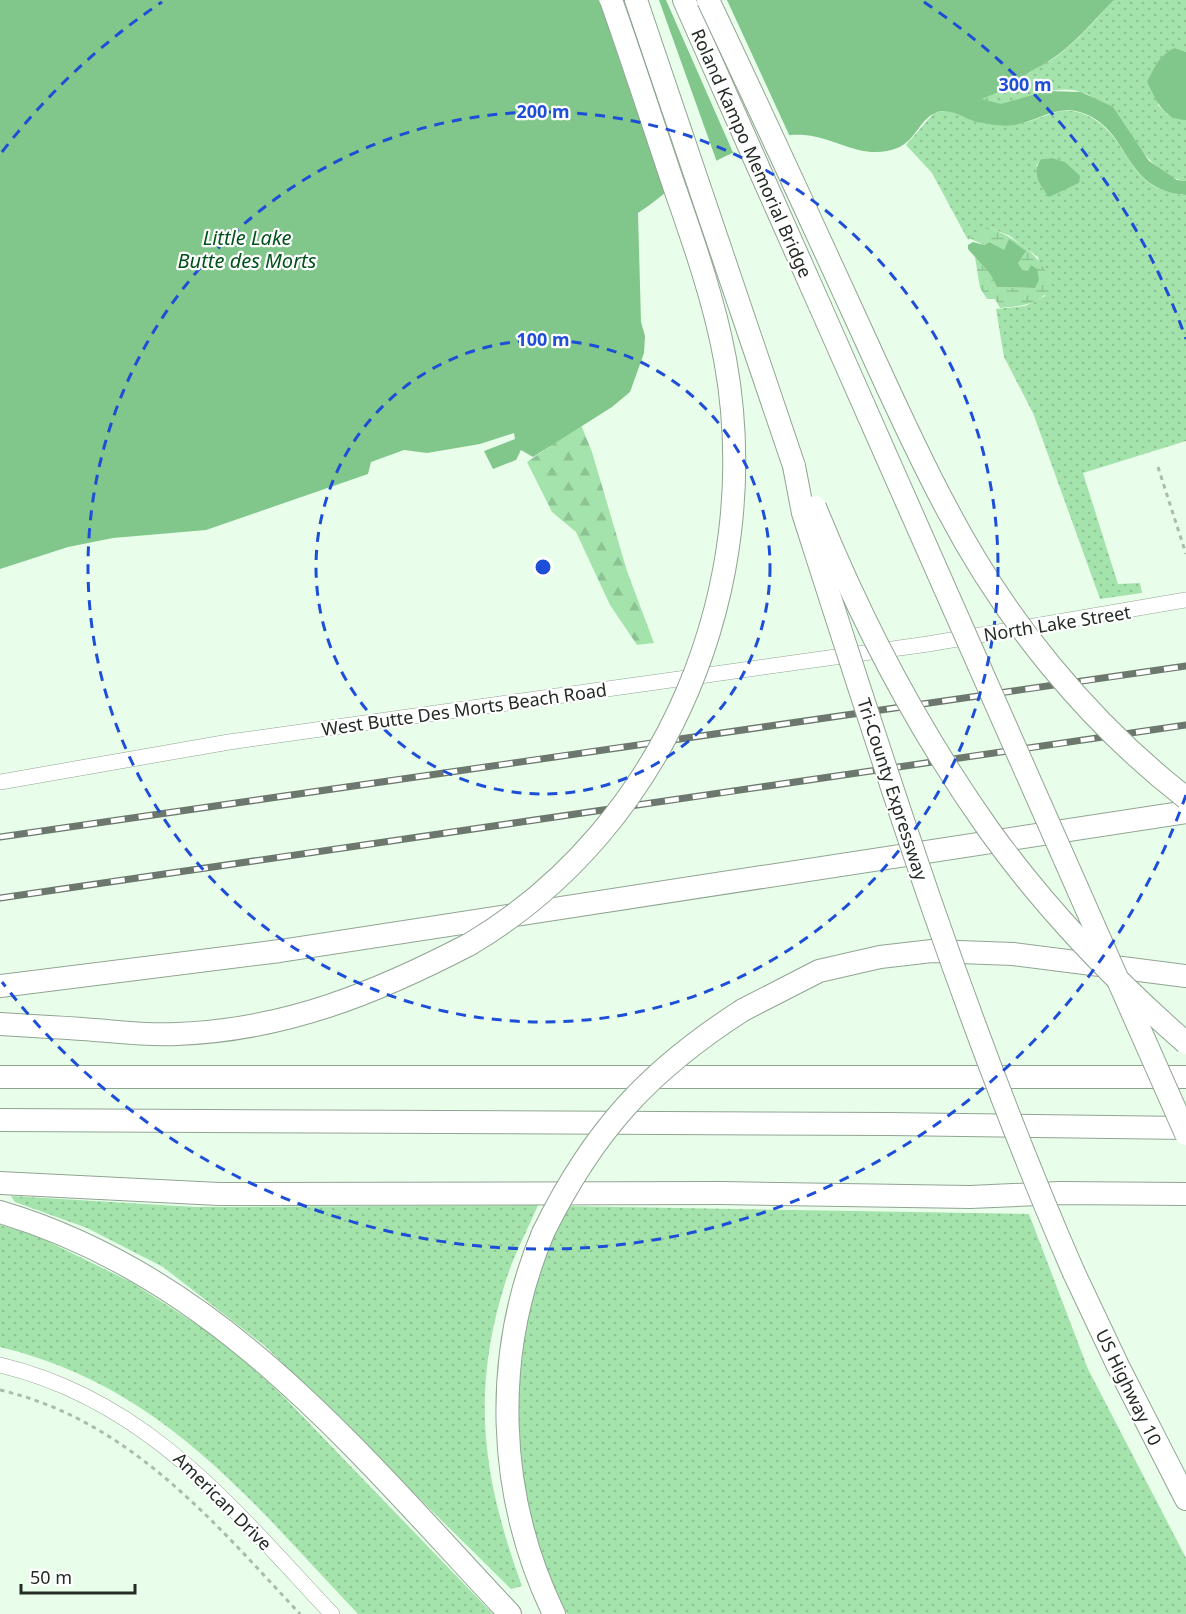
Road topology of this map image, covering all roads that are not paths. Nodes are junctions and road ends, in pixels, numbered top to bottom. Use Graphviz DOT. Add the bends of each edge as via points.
graph roads {
  1 [pos="611,0"];
  2 [pos="636,0"];
  3 [pos="684,0"];
  4 [pos="708,0"];
  5 [pos="794,466"];
  6 [pos="1186,600"];
  7 [pos="928,644"];
  8 [pos="0,782"];
  9 [pos="1186,798"];
  10 [pos="1186,813"];
  11 [pos="1186,975"];
  12 [pos="0,986"];
  13 [pos="0,1024"];
  14 [pos="1186,1043"];
  15 [pos="0,1077"];
  16 [pos="1186,1077"];
  17 [pos="0,1120"];
  18 [pos="1186,1128"];
  19 [pos="1186,1134"];
  20 [pos="0,1183"];
  21 [pos="1186,1194"];
  22 [pos="0,1212"];
  23 [pos="1074,1273"];
  24 [pos="0,1365"];
  25 [pos="1186,1499"];
  26 [pos="332,1614"];
  27 [pos="510,1614"];
  28 [pos="554,1614"];
  1 -- 13 [label="highway, bridge" via="698,256 725,359 732,410 734,472 727,563 711,628 680,712 629,796 600,835 557,880 505,923 407,977 332,1007 267,1024 153,1035"];
  2 -- 5 [label="highway, Tri-County Expressway"];
  3 -- 19 [label="highway, Roland Kampo Memorial Bridge, bridge"];
  4 -- 9 [label="highway, bridge" via="948,511 1014,618 1047,660 1132,752"];
  5 -- 14 [label="highway, bridge" via="896,681 990,831 1092,952 1140,1003"];
  5 -- 23 [label="highway, Tri-County Expressway, bridge" via="802,513 952,967 1029,1171"];
  6 -- 7 [label="street, North Lake Street"];
  7 -- 8 [label="street, West Butte Des Morts Beach Road" via="229,742"];
  10 -- 12 [label="highway" via="291,950"];
  11 -- 28 [label="highway, bridge" via="1013,954 932,951 879,957 819,971 744,1010 686,1048 623,1108 572,1175 531,1262 514,1326 507,1424 516,1506"];
  15 -- 16 [label="highway"];
  17 -- 18 [label="highway"];
  20 -- 21 [label="highway" via="219,1194"];
  22 -- 27 [label="highway" via="73,1239 138,1271 247,1346 339,1432"];
  23 -- 25 [label="highway, US Highway 10"];
  24 -- 26 [label="street, American Drive" via="85,1396 156,1438 201,1475"];
}
